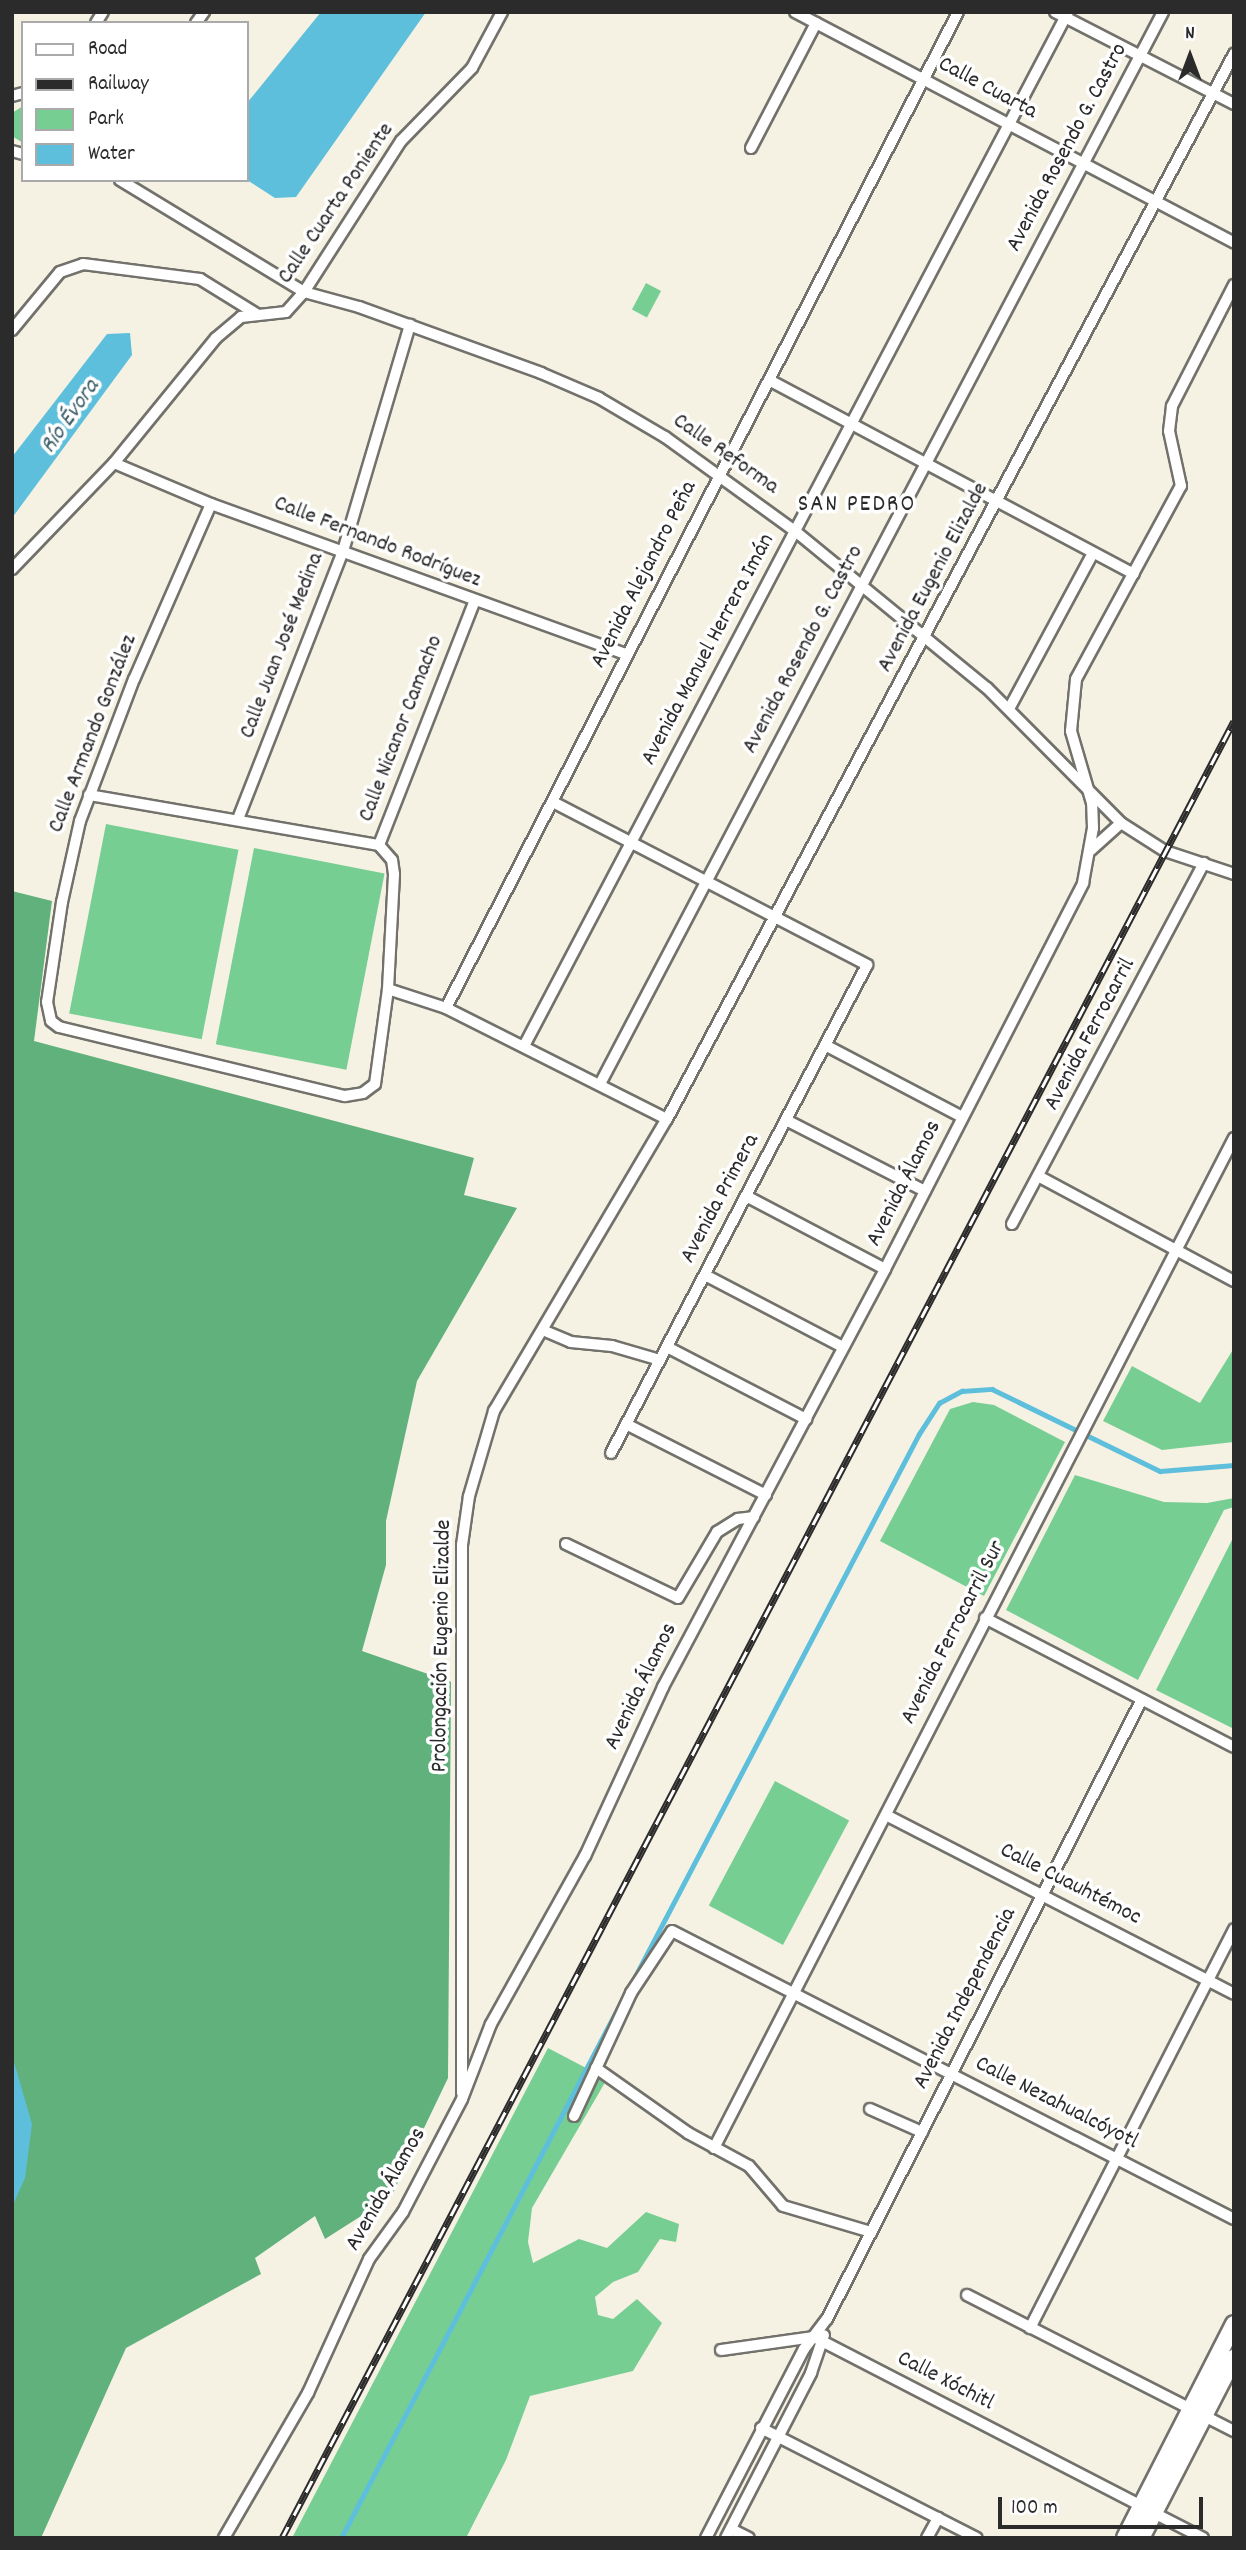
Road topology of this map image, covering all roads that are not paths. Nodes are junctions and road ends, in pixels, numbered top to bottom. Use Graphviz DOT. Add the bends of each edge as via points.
graph roads {
  1 [pos="502,12"];
  2 [pos="795,12"];
  3 [pos="958,12"];
  4 [pos="1164,12"];
  5 [pos="1063,14"];
  6 [pos="816,23"];
  7 [pos="1234,54"];
  8 [pos="1140,56"];
  9 [pos="923,79"];
  10 [pos="1213,93"];
  11 [pos="1234,104"];
  12 [pos="1009,124"];
  13 [pos="751,148"];
  14 [pos="1084,164"];
  15 [pos="123,182"];
  16 [pos="1156,202"];
  17 [pos="1234,242"];
  18 [pos="1234,285"];
  19 [pos="304,292"];
  20 [pos="258,315"];
  21 [pos="410,325"];
  22 [pos="12,330"];
  23 [pos="769,380"];
  24 [pos="851,424"];
  25 [pos="114,463"];
  26 [pos="926,464"];
  27 [pos="721,474"];
  28 [pos="998,503"];
  29 [pos="211,504"];
  30 [pos="795,531"];
  31 [pos="343,551"];
  32 [pos="1093,553"];
  33 [pos="12,569"];
  34 [pos="1134,575"];
  35 [pos="862,587"];
  36 [pos="474,602"];
  37 [pos="926,639"];
  38 [pos="628,655"];
  39 [pos="1009,709"];
  40 [pos="1087,786"];
  41 [pos="89,795"];
  42 [pos="553,802"];
  43 [pos="238,819"];
  44 [pos="1121,823"];
  45 [pos="633,841"];
  46 [pos="379,845"];
  47 [pos="1091,850"];
  48 [pos="1204,863"];
  49 [pos="1234,874"];
  50 [pos="705,879"];
  51 [pos="774,915"];
  52 [pos="388,989"];
  53 [pos="446,1008"];
  54 [pos="825,1045"];
  55 [pos="524,1046"];
  56 [pos="600,1084"];
  57 [pos="345,1096"];
  58 [pos="962,1117"];
  59 [pos="667,1119"];
  60 [pos="786,1120"];
  61 [pos="1234,1138"];
  62 [pos="1038,1177"];
  63 [pos="925,1191"];
  64 [pos="746,1196"];
  65 [pos="1012,1224"];
  66 [pos="1175,1250"];
  67 [pos="885,1269"];
  68 [pos="705,1275"];
  69 [pos="1234,1281"];
  70 [pos="545,1331"];
  71 [pos="667,1347"];
  72 [pos="843,1347"];
  73 [pos="660,1360"];
  74 [pos="806,1419"];
  75 [pos="626,1424"];
  76 [pos="611,1453"];
  77 [pos="766,1495"];
  78 [pos="754,1517"];
  79 [pos="566,1544"];
  80 [pos="985,1618"];
  81 [pos="1142,1699"];
  82 [pos="1234,1747"];
  83 [pos="886,1815"];
  84 [pos="1042,1895"];
  85 [pos="1234,1929"];
  86 [pos="1208,1980"];
  87 [pos="793,1993"];
  88 [pos="1234,1994"];
  89 [pos="596,2068"];
  90 [pos="951,2074"];
  91 [pos="462,2099"];
  92 [pos="870,2109"];
  93 [pos="574,2116"];
  94 [pos="922,2132"];
  95 [pos="714,2148"];
  96 [pos="1116,2159"];
  97 [pos="1234,2219"];
  98 [pos="871,2232"];
  99 [pos="967,2295"];
  100 [pos="1234,2324"];
  101 [pos="1030,2328"];
  102 [pos="818,2340"];
  103 [pos="721,2350"];
  104 [pos="1234,2358"];
  105 [pos="1197,2412"];
  106 [pos="761,2428"];
  107 [pos="1234,2431"];
  108 [pos="778,2437"];
  109 [pos="1148,2509"];
  110 [pos="938,2518"];
  111 [pos="729,2533"];
  112 [pos="224,2538"];
  113 [pos="706,2538"];
  114 [pos="749,2538"];
  115 [pos="927,2538"];
  116 [pos="977,2538"];
  117 [pos="1125,2538"];
  118 [pos="1141,2538"];
  119 [pos="1203,2538"];
  1 -- 19 [label="street, Calle Cuarta Poniente" via="472,68 401,141"];
  2 -- 6 [label="street, Calle Cuarta"];
  3 -- 9 [label="street, Avenida Alejandro Peña"];
  4 -- 8 [label="street, Avenida Rosendo G. Castro"];
  5 -- 8 [label="street"];
  5 -- 12 [label="street, Avenida Manuel Herrera Imán"];
  6 -- 9 [label="street, Calle Cuarta"];
  6 -- 13 [label="street"];
  7 -- 10 [label="street, Avenida Eugenio Elizalde"];
  8 -- 10 [label="street"];
  8 -- 14 [label="street, Avenida Rosendo G. Castro"];
  9 -- 12 [label="street, Calle Cuarta"];
  9 -- 23 [label="street, Avenida Alejandro Peña"];
  10 -- 11 [label="street"];
  10 -- 16 [label="street, Avenida Eugenio Elizalde"];
  12 -- 14 [label="street, Calle Cuarta"];
  12 -- 24 [label="street, Avenida Manuel Herrera Imán"];
  14 -- 16 [label="street, Calle Cuarta"];
  14 -- 26 [label="street, Avenida Rosendo G. Castro"];
  15 -- 19 [label="street, Calle Reforma"];
  16 -- 17 [label="street, Calle Cuarta"];
  16 -- 28 [label="street, Avenida Eugenio Elizalde"];
  18 -- 34 [label="street" via="1172,406 1169,431 1181,486"];
  19 -- 20 [label="street, Calle Cuarta Poniente" via="286,312"];
  19 -- 21 [label="street, Calle Reforma"];
  20 -- 22 [label="street" via="200,279 83,264 60,272"];
  20 -- 25 [label="street, Calle Cuarta Poniente" via="241,317 216,338"];
  21 -- 27 [label="street, Calle Reforma" via="599,398"];
  21 -- 31 [label="street, Calle Juan José Medina"];
  23 -- 24 [label="street"];
  23 -- 27 [label="street, Avenida Alejandro Peña"];
  24 -- 26 [label="street"];
  24 -- 30 [label="street, Avenida Manuel Herrera Imán"];
  25 -- 29 [label="street, Calle Fernando Rodríguez"];
  25 -- 33 [label="street, Calle Cuarta Poniente"];
  26 -- 28 [label="street"];
  26 -- 35 [label="street, Avenida Rosendo G. Castro"];
  27 -- 30 [label="street, Calle Reforma"];
  27 -- 38 [label="street, Avenida Alejandro Peña"];
  28 -- 32 [label="street"];
  28 -- 37 [label="street, Avenida Eugenio Elizalde"];
  29 -- 31 [label="street, Calle Fernando Rodríguez"];
  29 -- 41 [label="street, Calle Armando González"];
  30 -- 35 [label="street, Calle Reforma"];
  30 -- 45 [label="street, Avenida Manuel Herrera Imán"];
  31 -- 36 [label="street, Calle Fernando Rodríguez"];
  31 -- 43 [label="street, Calle Juan José Medina"];
  32 -- 34 [label="street"];
  32 -- 39 [label="street"];
  34 -- 40 [label="street" via="1076,679 1071,731"];
  35 -- 37 [label="street, Calle Reforma"];
  35 -- 50 [label="street, Avenida Rosendo G. Castro"];
  36 -- 38 [label="street, Calle Fernando Rodríguez"];
  36 -- 46 [label="street, Calle Nicanor Camacho"];
  37 -- 39 [label="street, Calle Reforma"];
  37 -- 51 [label="street, Avenida Eugenio Elizalde"];
  38 -- 42 [label="street, Avenida Alejandro Peña"];
  39 -- 40 [label="street, Calle Reforma"];
  40 -- 44 [label="street, Calle Reforma"];
  40 -- 47 [label="street, Avenida Álamos"];
  41 -- 43 [label="street"];
  41 -- 57 [label="street, Calle Armando González" via="70,860 47,1002 51,1021 59,1027"];
  42 -- 45 [label="street"];
  42 -- 53 [label="street, Avenida Alejandro Peña"];
  43 -- 46 [label="street"];
  44 -- 47 [label="street"];
  44 -- 48 [label="street, Calle Reforma" via="1165,851"];
  45 -- 50 [label="street"];
  45 -- 55 [label="street, Avenida Manuel Herrera Imán"];
  46 -- 52 [label="street, Calle Nicanor Camacho" via="392,860 394,874"];
  47 -- 58 [label="street, Avenida Álamos" via="1083,883"];
  48 -- 49 [label="street, Calle Reforma"];
  48 -- 62 [label="street, Avenida Ferrocarril"];
  50 -- 51 [label="street"];
  50 -- 56 [label="street, Avenida Rosendo G. Castro"];
  51 -- 54 [label="street, Avenida Primera" via="867,965"];
  51 -- 59 [label="street, Avenida Eugenio Elizalde"];
  52 -- 53 [label="street"];
  52 -- 57 [label="street, Calle Nicanor Camacho" via="375,1084 363,1093"];
  53 -- 55 [label="street"];
  54 -- 58 [label="street"];
  54 -- 60 [label="street, Avenida Primera"];
  55 -- 56 [label="street"];
  56 -- 59 [label="street"];
  58 -- 63 [label="street, Avenida Álamos"];
  59 -- 70 [label="street, Prolongación Eugenio Elizalde"];
  60 -- 63 [label="street"];
  60 -- 64 [label="street, Avenida Primera"];
  61 -- 66 [label="street, Avenida Ferrocarril Sur"];
  62 -- 65 [label="street, Avenida Ferrocarril"];
  62 -- 66 [label="street"];
  63 -- 67 [label="street, Avenida Álamos"];
  64 -- 67 [label="street"];
  64 -- 68 [label="street, Avenida Primera"];
  66 -- 69 [label="street"];
  66 -- 80 [label="street, Avenida Ferrocarril Sur"];
  67 -- 72 [label="street, Avenida Álamos"];
  68 -- 71 [label="street, Avenida Primera"];
  68 -- 72 [label="street"];
  70 -- 73 [label="street" via="571,1342 612,1346"];
  70 -- 91 [label="street, Prolongación Eugenio Elizalde" via="494,1411 465,1516"];
  71 -- 73 [label="street, Avenida Primera"];
  71 -- 74 [label="street"];
  72 -- 74 [label="street, Avenida Álamos"];
  73 -- 75 [label="street, Avenida Primera"];
  74 -- 77 [label="street, Avenida Álamos"];
  75 -- 76 [label="street, Avenida Primera"];
  75 -- 77 [label="street"];
  77 -- 78 [label="street, Avenida Álamos"];
  78 -- 79 [label="street" via="738,1519 717,1532 678,1598"];
  78 -- 91 [label="street, Avenida Álamos" via="663,1687 585,1856 491,2024"];
  80 -- 81 [label="street"];
  80 -- 83 [label="street, Avenida Ferrocarril Sur"];
  81 -- 82 [label="street"];
  81 -- 84 [label="street, Avenida Independencia"];
  83 -- 84 [label="street, Calle Cuauhtémoc"];
  83 -- 87 [label="street, Avenida Ferrocarril Sur"];
  84 -- 86 [label="street, Calle Cuauhtémoc"];
  84 -- 90 [label="street, Avenida Independencia"];
  85 -- 86 [label="street"];
  86 -- 88 [label="street, Calle Cuauhtémoc"];
  86 -- 96 [label="street"];
  87 -- 89 [label="street, Calle Nezahualcóyotl" via="672,1931 631,1993"];
  87 -- 90 [label="street, Calle Nezahualcóyotl"];
  87 -- 95 [label="street, Avenida Ferrocarril Sur"];
  89 -- 93 [label="street"];
  89 -- 95 [label="street"];
  90 -- 94 [label="street, Avenida Independencia"];
  90 -- 96 [label="street, Calle Nezahualcóyotl"];
  91 -- 112 [label="street, Avenida Álamos" via="403,2212 369,2259 308,2393"];
  92 -- 94 [label="street"];
  94 -- 98 [label="street, Avenida Independencia"];
  95 -- 98 [label="street" via="750,2166 783,2206"];
  96 -- 97 [label="street, Calle Nezahualcóyotl"];
  96 -- 101 [label="street"];
  98 -- 102 [label="street, Avenida Independencia"];
  99 -- 101 [label="street"];
  100 -- 105 [label="street"];
  101 -- 105 [label="street"];
  102 -- 103 [label="street"];
  102 -- 106 [label="street, Avenida Independencia"];
  102 -- 108 [label="street, Avenida Independencia"];
  102 -- 109 [label="street, Calle Xóchitl"];
  104 -- 105 [label="street"];
  105 -- 107 [label="street"];
  105 -- 109 [label="street"];
  106 -- 108 [label="street"];
  106 -- 113 [label="street, Avenida Independencia"];
  108 -- 110 [label="street"];
  108 -- 111 [label="street, Avenida Independencia"];
  109 -- 117 [label="street"];
  109 -- 118 [label="street"];
  109 -- 119 [label="street, Calle Xóchitl"];
  110 -- 115 [label="street"];
  110 -- 116 [label="street"];
  111 -- 114 [label="street"];
}
